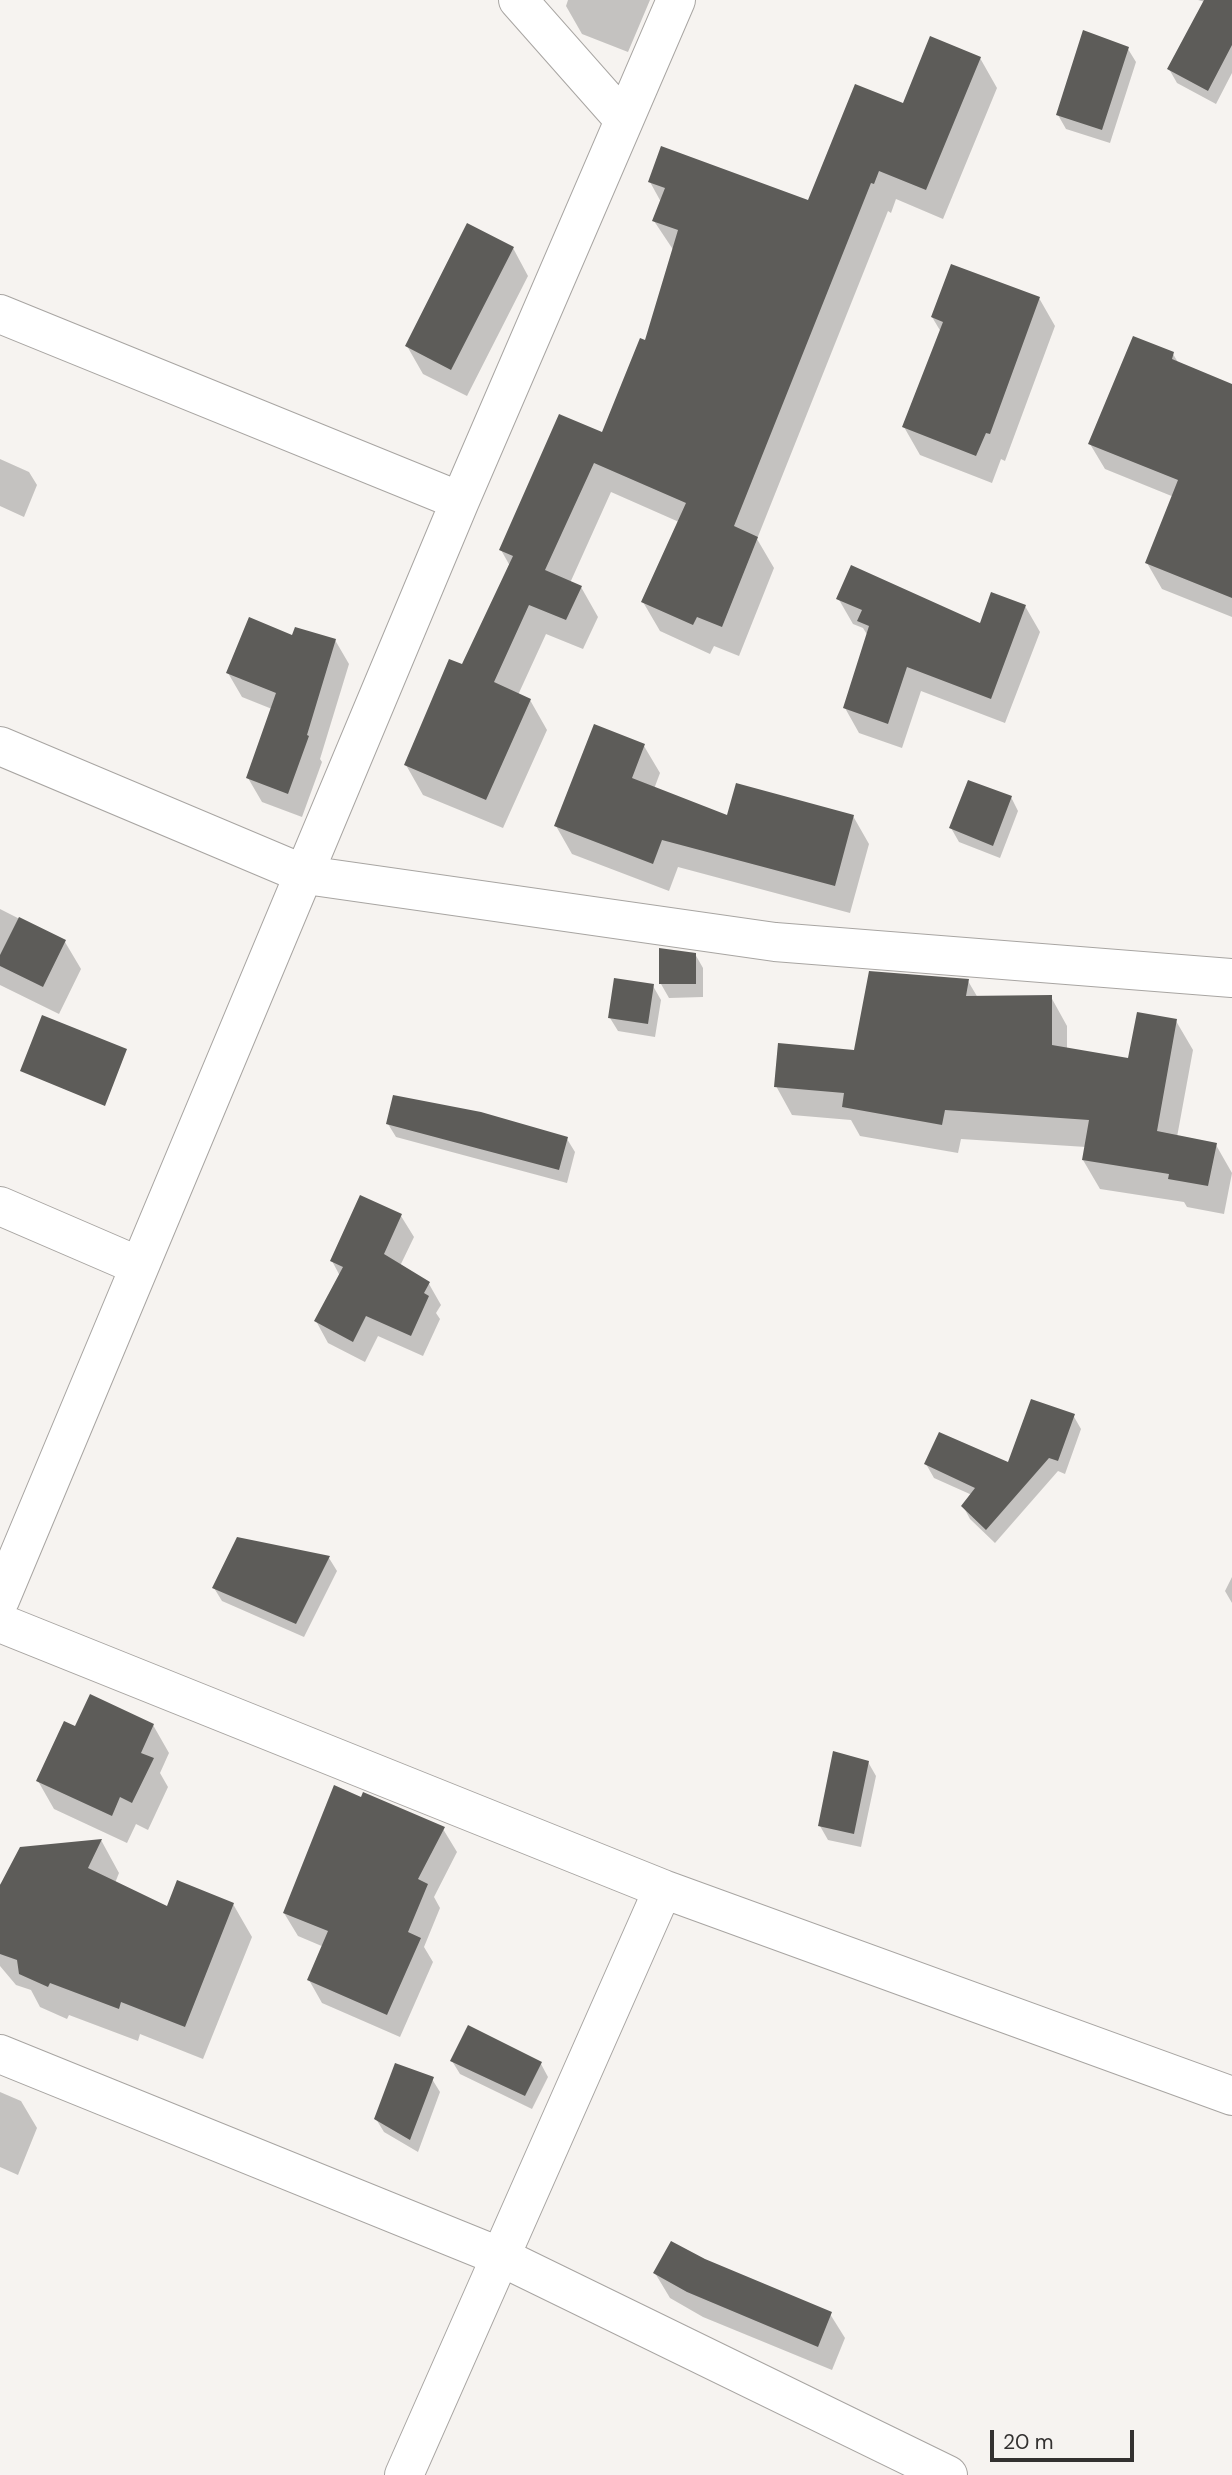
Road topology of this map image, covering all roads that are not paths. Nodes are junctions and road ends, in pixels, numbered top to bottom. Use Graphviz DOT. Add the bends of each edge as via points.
graph roads {
  1 [pos="518,0"];
  2 [pos="676,0"];
  3 [pos="624,120"];
  4 [pos="0,314"];
  5 [pos="460,501"];
  6 [pos="0,747"];
  7 [pos="306,875"];
  8 [pos="1232,978"];
  9 [pos="0,1206"];
  10 [pos="139,1266"];
  11 [pos="0,1600"];
  12 [pos="0,1623"];
  13 [pos="663,1889"];
  14 [pos="0,2054"];
  15 [pos="1232,2096"];
  16 [pos="501,2257"];
  17 [pos="404,2475"];
  18 [pos="948,2475"];
  1 -- 3 [label="street"];
  2 -- 3 [label="street"];
  3 -- 5 [label="street"];
  4 -- 5 [label="street"];
  5 -- 7 [label="street"];
  6 -- 7 [label="street"];
  7 -- 8 [label="street" via="775,942"];
  7 -- 10 [label="street"];
  9 -- 10 [label="street"];
  10 -- 11 [label="street"];
  12 -- 13 [label="street"];
  13 -- 15 [label="street"];
  13 -- 16 [label="street"];
  14 -- 16 [label="street"];
  16 -- 17 [label="street"];
  16 -- 18 [label="street"];
}
